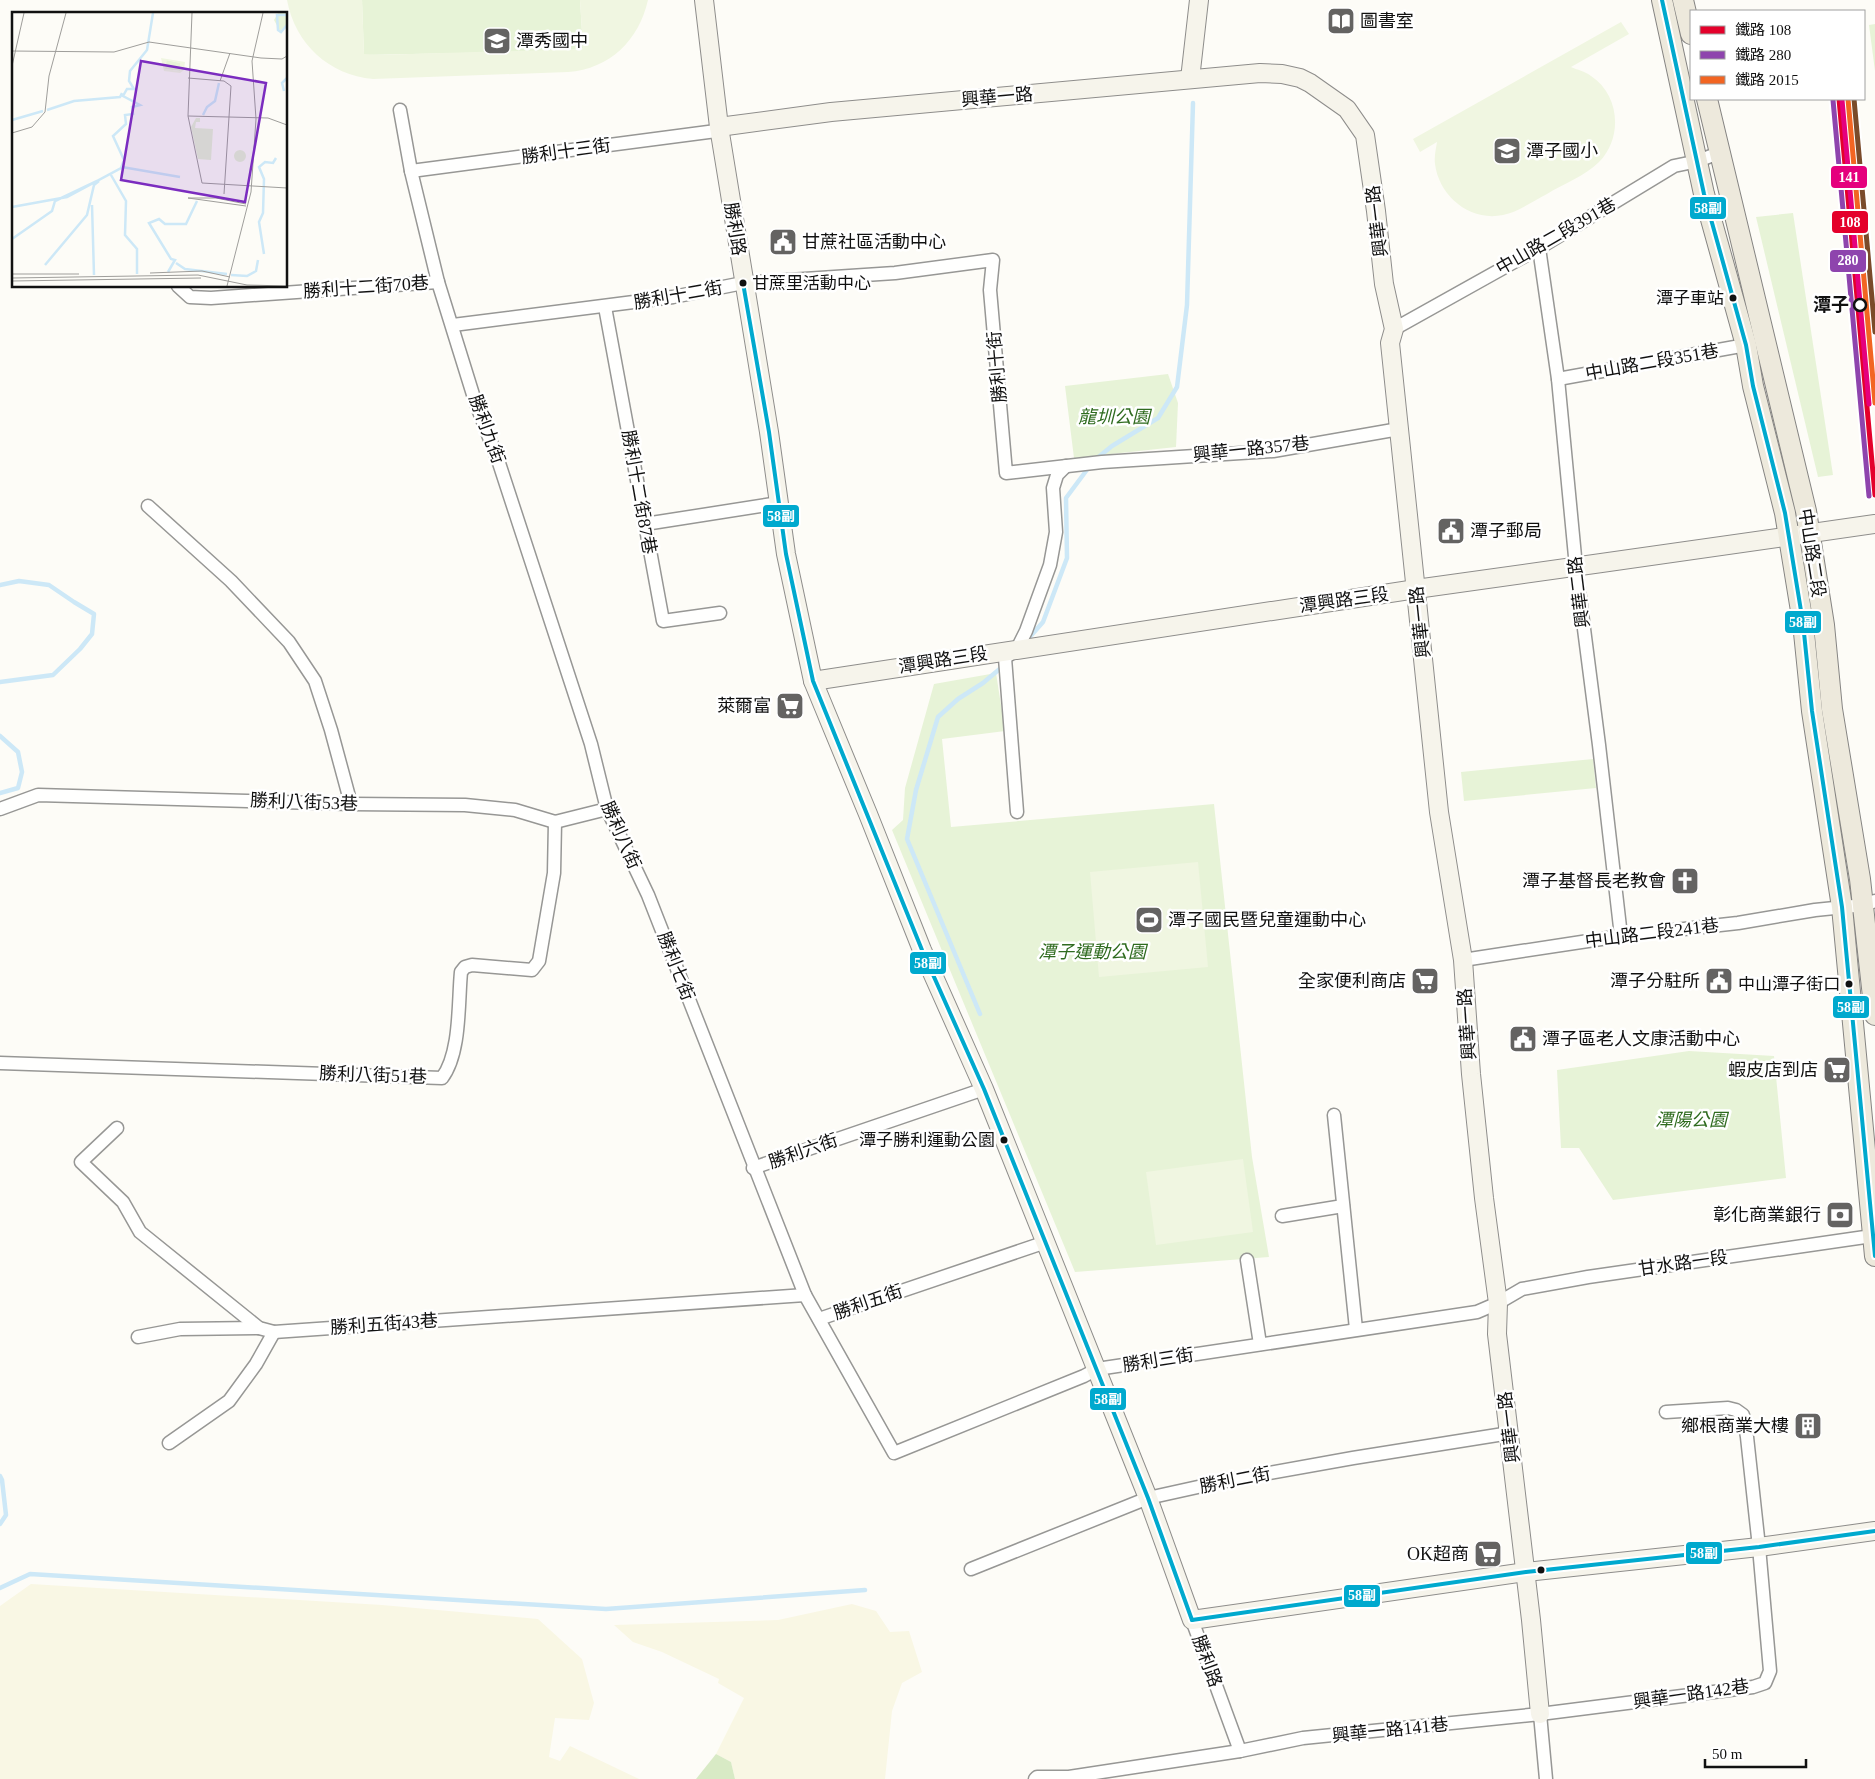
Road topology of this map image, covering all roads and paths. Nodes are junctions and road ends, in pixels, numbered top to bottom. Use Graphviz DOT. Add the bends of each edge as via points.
graph roads {
  1 [pos="704,0"];
  2 [pos="1199,0"];
  3 [pos="1662,0"];
  4 [pos="1683,0"];
  5 [pos="1690,30"];
  6 [pos="1190,79"];
  7 [pos="1707,100"];
  8 [pos="400,110"];
  9 [pos="719,127"];
  10 [pos="1721,152"];
  11 [pos="1698,160"];
  12 [pos="411,172"];
  13 [pos="1539,248"];
  14 [pos="993,260"];
  15 [pos="438,282"];
  16 [pos="743,283"];
  17 [pos="180,288"];
  18 [pos="605,306"];
  19 [pos="453,325"];
  20 [pos="1394,328"];
  21 [pos="1746,344"];
  22 [pos="1558,379"];
  23 [pos="1399,429"];
  24 [pos="1066,466"];
  25 [pos="779,503"];
  26 [pos="148,506"];
  27 [pos="645,524"];
  28 [pos="1875,524"];
  29 [pos="1810,533"];
  30 [pos="1788,537"];
  31 [pos="1576,567"];
  32 [pos="1416,589"];
  33 [pos="720,613"];
  34 [pos="1016,651"];
  35 [pos="813,681"];
  36 [pos="591,744"];
  37 [pos="351,804"];
  38 [pos="0,809"];
  39 [pos="607,809"];
  40 [pos="1017,812"];
  41 [pos="555,822"];
  42 [pos="648,896"];
  43 [pos="1869,903"];
  44 [pos="1842,908"];
  45 [pos="1621,936"];
  46 [pos="1463,960"];
  47 [pos="1875,1015"];
  48 [pos="703,1038"];
  49 [pos="0,1063"];
  50 [pos="984,1088"];
  51 [pos="1334,1115"];
  52 [pos="118,1128"];
  53 [pos="753,1168"];
  54 [pos="1343,1206"];
  55 [pos="1282,1216"];
  56 [pos="1872,1236"];
  57 [pos="1046,1242"];
  58 [pos="1875,1256"];
  59 [pos="1247,1260"];
  60 [pos="804,1295"];
  61 [pos="1498,1304"];
  62 [pos="819,1318"];
  63 [pos="259,1328"];
  64 [pos="1356,1329"];
  65 [pos="274,1332"];
  66 [pos="138,1337"];
  67 [pos="1260,1344"];
  68 [pos="1097,1369"];
  69 [pos="1666,1412"];
  70 [pos="1510,1433"];
  71 [pos="169,1443"];
  72 [pos="1148,1498"];
  73 [pos="1875,1531"];
  74 [pos="1759,1547"];
  75 [pos="971,1569"];
  76 [pos="1526,1572"];
  77 [pos="1192,1620"];
  78 [pos="1540,1714"];
  79 [pos="1240,1751"];
  80 [pos="1036,1778"];
  81 [pos="1546,1779"];
  1 -- 9 [label="street, 勝利路"];
  2 -- 6 [label="street"];
  3 -- 11 [label="main road, 中山路二段"];
  4 -- 5 [label="main road"];
  6 -- 9 [label="street, 興華一路" via="831,112"];
  6 -- 20 [label="street, 興華一路" via="1260,73 1300,78 1310,82 1353,116 1365,135 1384,284"];
  7 -- 10 [label="main road, 中山路二段"];
  8 -- 12 [label="street, 勝利九街"];
  9 -- 12 [label="street, 勝利十三街" via="716,131"];
  9 -- 16 [label="street, 勝利路"];
  10 -- 11 [label="street, 中山路二段391巷"];
  10 -- 29 [label="main road, 中山路二段"];
  11 -- 13 [label="street, 中山路二段391巷" via="1674,166"];
  11 -- 21 [label="main road, 中山路二段" via="1704,194"];
  12 -- 15 [label="street, 勝利九街"];
  13 -- 20 [label="street, 中山路二段391巷"];
  13 -- 22 [label="street, 興華二路"];
  14 -- 16 [label="street, 勝利十二街" via="895,273"];
  14 -- 24 [label="street, 勝利十街" via="990,290 1006,473"];
  15 -- 17 [label="street, 勝利十二街70巷" via="211,298 190,297"];
  15 -- 19 [label="street, 勝利九街"];
  16 -- 18 [label="street, 勝利十二街"];
  16 -- 25 [label="street, 勝利路"];
  18 -- 19 [label="street, 勝利十二街"];
  18 -- 27 [label="street, 勝利十二街87巷"];
  19 -- 36 [label="street, 勝利九街" via="475,401 502,472"];
  20 -- 23 [label="street, 興華一路" via="1390,343"];
  21 -- 22 [label="street, 中山路二段351巷"];
  21 -- 30 [label="main road, 中山路二段"];
  22 -- 31 [label="street, 興華二路"];
  23 -- 24 [label="street, 興華一路357巷" via="1273,451"];
  23 -- 32 [label="street, 興華一路"];
  24 -- 34 [label="street" via="1057,475 1052,488 1056,532 1050,565"];
  25 -- 27 [label="street"];
  25 -- 35 [label="street, 勝利路" via="786,554"];
  26 -- 37 [label="street" via="231,581 289,642 315,681"];
  27 -- 33 [label="street, 勝利十二街87巷" via="663,621"];
  28 -- 29 [label="street, 潭興路三段"];
  29 -- 30 [label="street, 潭興路三段"];
  29 -- 43 [label="main road, 中山路二段" via="1832,709"];
  30 -- 31 [label="street, 潭興路三段"];
  30 -- 44 [label="main road, 中山路二段"];
  31 -- 32 [label="street, 潭興路三段"];
  31 -- 45 [label="street, 興華二路"];
  32 -- 34 [label="street, 潭興路三段"];
  32 -- 46 [label="street, 興華一路" via="1441,827"];
  34 -- 35 [label="street, 潭興路三段"];
  34 -- 40 [label="street" via="1006,674"];
  35 -- 50 [label="street, 勝利路" via="922,950"];
  36 -- 39 [label="street, 勝利八街"];
  37 -- 38 [label="street, 勝利八街53巷" via="38,795"];
  37 -- 41 [label="street, 勝利八街53巷" via="464,805 515,810"];
  39 -- 41 [label="street"];
  39 -- 42 [label="street, 勝利八街"];
  41 -- 49 [label="street, 勝利八街51巷" via="554,873 539,961 532,970 465,967 461,972 455,1051 442,1078"];
  42 -- 48 [label="street, 勝利七街"];
  43 -- 44 [label="street, 中山路二段241巷"];
  43 -- 47 [label="main road, 中山路二段"];
  44 -- 45 [label="street, 中山路二段241巷"];
  44 -- 56 [label="main road, 中山路二段"];
  45 -- 46 [label="street, 中山路二段241巷"];
  46 -- 61 [label="street, 興華一路" via="1471,1074"];
  48 -- 53 [label="street, 勝利六街"];
  50 -- 53 [label="street, 勝利六街"];
  50 -- 57 [label="street, 勝利路"];
  51 -- 54 [label="street"];
  52 -- 63 [label="street, 勝利五街43巷" via="81,1162 124,1202 140,1232"];
  53 -- 60 [label="street, 勝利五街"];
  54 -- 55 [label="street"];
  54 -- 64 [label="street"];
  56 -- 58 [label="main road, 中山路二段"];
  56 -- 61 [label="street, 甘水路一段" via="1588,1277 1522,1289"];
  57 -- 62 [label="street, 勝利五街"];
  57 -- 68 [label="street, 勝利路"];
  59 -- 67 [label="street"];
  60 -- 62 [label="street, 勝利五街"];
  60 -- 65 [label="street, 勝利五街43巷"];
  61 -- 64 [label="street, 勝利三街" via="1478,1312"];
  61 -- 70 [label="street, 興華一路" via="1498,1334"];
  62 -- 68 [label="street, 勝利三街" via="894,1453"];
  63 -- 65 [label="street, 勝利五街43巷"];
  63 -- 66 [label="street" via="180,1329"];
  64 -- 67 [label="street, 勝利三街"];
  65 -- 71 [label="street" via="229,1401"];
  67 -- 68 [label="street, 勝利三街"];
  68 -- 72 [label="street, 勝利路"];
  69 -- 74 [label="street" via="1728,1408 1743,1415"];
  70 -- 72 [label="street, 勝利二街" via="1316,1464"];
  70 -- 76 [label="street, 興華一路"];
  72 -- 75 [label="street, 勝利二街"];
  72 -- 77 [label="street, 勝利路"];
  73 -- 74 [label="street"];
  74 -- 76 [label="street"];
  74 -- 78 [label="street, 興華一路142巷" via="1770,1671 1764,1683"];
  76 -- 77 [label="street"];
  76 -- 78 [label="street, 興華一路"];
  77 -- 79 [label="street, 勝利路"];
  78 -- 79 [label="street, 興華一路141巷" via="1302,1738"];
  78 -- 81 [label="street, 興華一路"];
  79 -- 80 [label="street, 興華一路141巷" via="1069,1777"];
}
